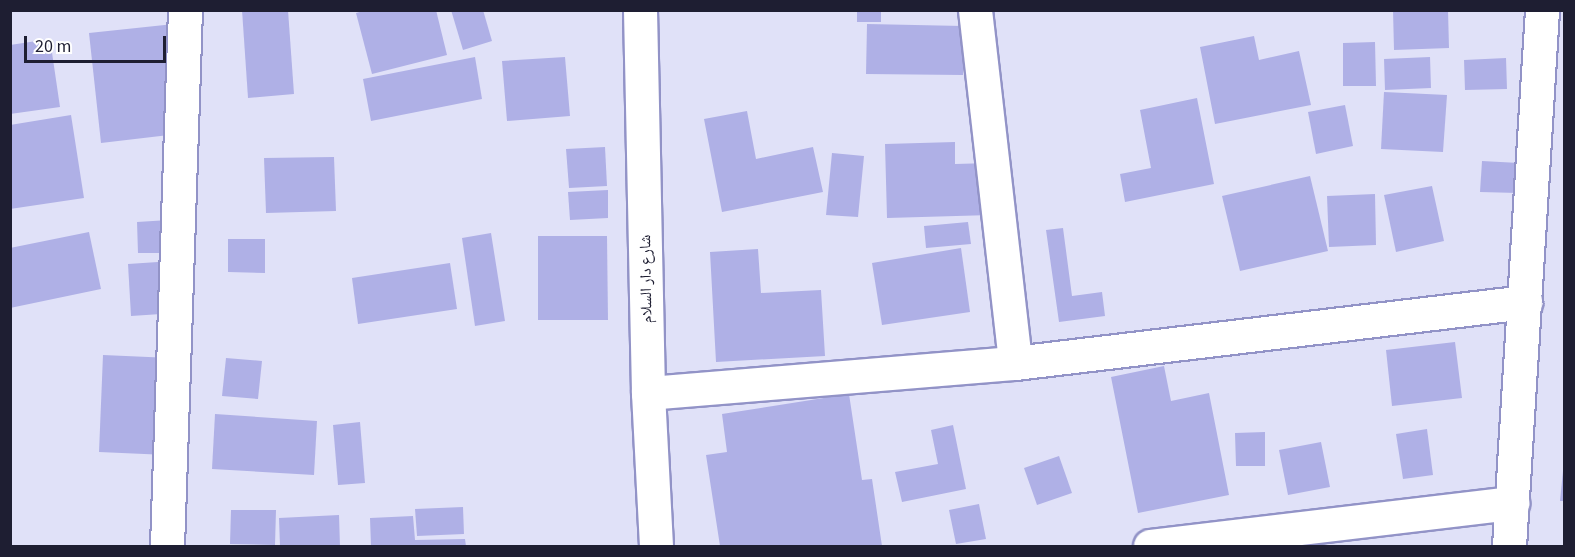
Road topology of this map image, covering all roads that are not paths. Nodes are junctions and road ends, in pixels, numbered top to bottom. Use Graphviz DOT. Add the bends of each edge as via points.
graph roads {
  1 [pos="185,10"];
  2 [pos="640,10"];
  3 [pos="975,10"];
  4 [pos="1542,10"];
  5 [pos="1525,302"];
  6 [pos="1015,363"];
  7 [pos="648,393"];
  8 [pos="1512,503"];
  9 [pos="167,546"];
  10 [pos="656,546"];
  11 [pos="1150,546"];
  12 [pos="1509,546"];
  1 -- 9 [label="street"];
  2 -- 7 [label="street, شارع دار السلام"];
  3 -- 6 [label="street"];
  4 -- 5 [label="street"];
  5 -- 6 [label="street"];
  5 -- 8 [label="street"];
  6 -- 7 [label="street"];
  7 -- 10 [label="street, شارع دار السلام"];
  8 -- 11 [label="street"];
  8 -- 12 [label="street"];
}
